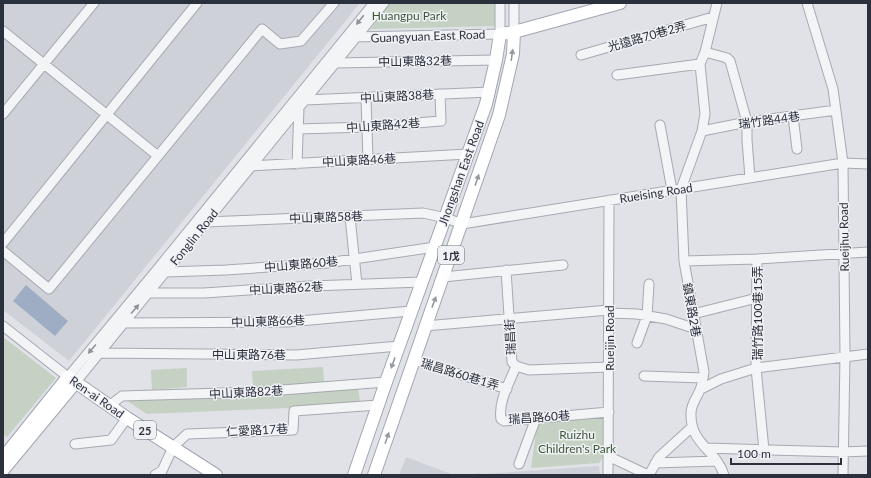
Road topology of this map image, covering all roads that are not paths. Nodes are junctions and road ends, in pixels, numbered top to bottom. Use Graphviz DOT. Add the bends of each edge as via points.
graph roads {
  1 [pos="94,3"];
  2 [pos="197,3"];
  3 [pos="334,3"];
  4 [pos="374,3"];
  5 [pos="384,3"];
  6 [pos="500,3"];
  7 [pos="620,3"];
  8 [pos="717,3"];
  9 [pos="807,3"];
  10 [pos="516,5"];
  11 [pos="714,17"];
  12 [pos="3,30"];
  13 [pos="514,32"];
  14 [pos="500,34"];
  15 [pos="351,37"];
  16 [pos="705,52"];
  17 [pos="581,55"];
  18 [pos="496,60"];
  19 [pos="335,62"];
  20 [pos="45,64"];
  21 [pos="700,64"];
  22 [pos="617,75"];
  23 [pos="490,92"];
  24 [pos="440,94"];
  25 [pos="366,98"];
  26 [pos="302,104"];
  27 [pos="836,110"];
  28 [pos="3,114"];
  29 [pos="107,114"];
  30 [pos="793,116"];
  31 [pos="747,122"];
  32 [pos="660,125"];
  33 [pos="367,127"];
  34 [pos="298,129"];
  35 [pos="702,131"];
  36 [pos="797,149"];
  37 [pos="468,154"];
  38 [pos="158,156"];
  39 [pos="368,160"];
  40 [pos="843,163"];
  41 [pos="297,164"];
  42 [pos="868,164"];
  43 [pos="251,166"];
  44 [pos="750,178"];
  45 [pos="676,189"];
  46 [pos="609,200"];
  47 [pos="350,217"];
  48 [pos="446,218"];
  49 [pos="205,222"];
  50 [pos="462,224"];
  51 [pos="3,243"];
  52 [pos="435,247"];
  53 [pos="3,251"];
  54 [pos="868,252"];
  55 [pos="844,253"];
  56 [pos="354,259"];
  57 [pos="757,259"];
  58 [pos="684,261"];
  59 [pos="563,265"];
  60 [pos="506,270"];
  61 [pos="165,272"];
  62 [pos="443,278"];
  63 [pos="422,282"];
  64 [pos="356,284"];
  65 [pos="649,284"];
  66 [pos="149,293"];
  67 [pos="757,298"];
  68 [pos="412,311"];
  69 [pos="609,311"];
  70 [pos="693,314"];
  71 [pos="647,316"];
  72 [pos="509,319"];
  73 [pos="123,323"];
  74 [pos="3,326"];
  75 [pos="425,326"];
  76 [pos="696,329"];
  77 [pos="637,343"];
  78 [pos="399,346"];
  79 [pos="99,353"];
  80 [pos="868,354"];
  81 [pos="845,356"];
  82 [pos="414,360"];
  83 [pos="516,366"];
  84 [pos="609,367"];
  85 [pos="756,368"];
  86 [pos="644,376"];
  87 [pos="703,378"];
  88 [pos="71,380"];
  89 [pos="386,382"];
  90 [pos="507,389"];
  91 [pos="701,389"];
  92 [pos="378,405"];
  93 [pos="109,406"];
  94 [pos="608,412"];
  95 [pos="127,418"];
  96 [pos="536,418"];
  97 [pos="692,428"];
  98 [pos="75,444"];
  99 [pos="173,447"];
  100 [pos="706,448"];
  101 [pos="764,450"];
  102 [pos="868,451"];
  103 [pos="843,452"];
  104 [pos="608,456"];
  105 [pos="3,458"];
  106 [pos="717,461"];
  107 [pos="655,463"];
  108 [pos="519,464"];
  109 [pos="3,470"];
  110 [pos="155,475"];
  111 [pos="216,475"];
  112 [pos="354,475"];
  113 [pos="374,475"];
  114 [pos="608,475"];
  115 [pos="648,475"];
  116 [pos="724,475"];
  117 [pos="843,475"];
  1 -- 20 [label="street"];
  2 -- 29 [label="street"];
  3 -- 38 [label="street" via="301,41 280,44 262,29"];
  4 -- 15 [label="street, Fonglin Road, one-way"];
  5 -- 15 [label="street, Fonglin Road"];
  6 -- 14 [label="street, Jhongshan East Road"];
  7 -- 13 [label="main road"];
  8 -- 11 [label="street"];
  9 -- 27 [label="street, Rueijhu Road" via="833,89"];
  10 -- 13 [label="street, Jhongshan East Road"];
  11 -- 16 [label="street"];
  11 -- 17 [label="street, 光遠路70巷2弄"];
  12 -- 20 [label="street"];
  13 -- 14 [label="main road"];
  50 -- 13 [label="main road, Jhongshan East Road / 1戊, one-way" via="499,115"];
  14 -- 15 [label="street, Guangyuan East Road"];
  14 -- 18 [label="main road, Jhongshan East Road / 1戊"];
  15 -- 19 [label="street, Fonglin Road"];
  15 -- 88 [label="street, Fonglin Road, one-way" via="160,266"];
  16 -- 21 [label="street"];
  16 -- 31 [label="street" via="730,61"];
  18 -- 19 [label="street, 中山東路32巷"];
  18 -- 23 [label="main road, Jhongshan East Road / 1戊"];
  19 -- 26 [label="street, Fonglin Road"];
  20 -- 28 [label="street"];
  20 -- 29 [label="street"];
  21 -- 22 [label="street"];
  21 -- 35 [label="street" via="705,114"];
  23 -- 24 [label="street, 中山東路38巷"];
  23 -- 37 [label="main road, Jhongshan East Road / 1戊"];
  24 -- 25 [label="street, 中山東路38巷"];
  24 -- 33 [label="street, 中山東路42巷" via="441,121"];
  25 -- 26 [label="street, 中山東路38巷"];
  25 -- 33 [label="street"];
  26 -- 34 [label="street"];
  26 -- 43 [label="street, Fonglin Road"];
  27 -- 30 [label="street, 瑞竹路44巷"];
  27 -- 40 [label="street, Rueijhu Road"];
  29 -- 38 [label="street"];
  29 -- 51 [label="street"];
  30 -- 31 [label="street, 瑞竹路44巷"];
  30 -- 36 [label="street"];
  31 -- 35 [label="street, 瑞竹路44巷"];
  31 -- 44 [label="street"];
  32 -- 45 [label="street"];
  33 -- 34 [label="street, 中山東路42巷"];
  33 -- 39 [label="street"];
  34 -- 41 [label="street"];
  35 -- 45 [label="street"];
  37 -- 39 [label="street, 中山東路46巷"];
  37 -- 48 [label="main road, Jhongshan East Road / 1戊"];
  38 -- 53 [label="street" via="49,289"];
  39 -- 41 [label="street, 中山東路46巷"];
  40 -- 42 [label="street, Rueising Road"];
  40 -- 44 [label="street, Rueising Road"];
  40 -- 55 [label="street, Rueijhu Road"];
  41 -- 43 [label="street, 中山東路46巷"];
  43 -- 49 [label="street, Fonglin Road"];
  44 -- 45 [label="street, Rueising Road"];
  45 -- 46 [label="street, Rueising Road"];
  45 -- 58 [label="street, 鎮東路2巷"];
  46 -- 50 [label="street, Rueising Road"];
  46 -- 69 [label="street, Rueijin Road"];
  47 -- 48 [label="street, 中山東路58巷" via="423,212"];
  47 -- 49 [label="street, 中山東路58巷"];
  47 -- 56 [label="street"];
  48 -- 50 [label="street, Rueising Road"];
  48 -- 52 [label="main road, Jhongshan East Road / 1戊"];
  49 -- 61 [label="street, Fonglin Road"];
  50 -- 62 [label="main road, Jhongshan East Road / 1戊"];
  52 -- 56 [label="street, 中山東路60巷"];
  52 -- 63 [label="main road, Jhongshan East Road / 1戊"];
  54 -- 55 [label="street"];
  55 -- 57 [label="street"];
  55 -- 81 [label="street, Rueijhu Road"];
  56 -- 61 [label="street, 中山東路60巷" via="328,263"];
  56 -- 64 [label="street"];
  57 -- 58 [label="street"];
  57 -- 67 [label="street, 瑞竹路100巷15弄"];
  58 -- 70 [label="street, 鎮東路2巷"];
  59 -- 60 [label="street"];
  60 -- 62 [label="street"];
  60 -- 72 [label="street, 瑞昌街"];
  61 -- 66 [label="street, Fonglin Road"];
  75 -- 62 [label="main road, Jhongshan East Road / 1戊, one-way"];
  63 -- 64 [label="street, 中山東路62巷"];
  63 -- 68 [label="main road, Jhongshan East Road / 1戊"];
  64 -- 66 [label="street, 中山東路62巷" via="204,293"];
  65 -- 71 [label="street"];
  73 -- 66 [label="street, Fonglin Road, one-way"];
  67 -- 70 [label="street"];
  67 -- 85 [label="street, 瑞竹路100巷15弄"];
  68 -- 73 [label="street, 中山東路66巷" via="288,322"];
  68 -- 78 [label="main road, Jhongshan East Road / 1戊"];
  69 -- 71 [label="street"];
  69 -- 72 [label="street"];
  69 -- 84 [label="street, Rueijin Road"];
  70 -- 76 [label="street, 鎮東路2巷"];
  71 -- 76 [label="street" via="666,318"];
  71 -- 77 [label="street"];
  72 -- 75 [label="street"];
  72 -- 83 [label="street, 瑞昌街" via="512,362"];
  73 -- 79 [label="street, Fonglin Road"];
  74 -- 88 [label="street, Ren-ai Road"];
  75 -- 82 [label="main road, Jhongshan East Road / 1戊"];
  76 -- 87 [label="street, 鎮東路2巷"];
  78 -- 79 [label="street, 中山東路76巷" via="296,355"];
  78 -- 89 [label="main road, Jhongshan East Road / 1戊, one-way"];
  79 -- 88 [label="street, Fonglin Road"];
  80 -- 81 [label="street"];
  81 -- 85 [label="street"];
  81 -- 103 [label="street, Rueijhu Road"];
  82 -- 90 [label="street, 瑞昌路60巷1弄"];
  113 -- 82 [label="main road, Jhongshan East Road / 1戊, one-way"];
  83 -- 84 [label="street, 瑞昌街" via="530,370"];
  83 -- 90 [label="street, 瑞昌路60巷"];
  84 -- 94 [label="street, Rueijin Road"];
  85 -- 91 [label="street" via="721,379"];
  85 -- 101 [label="street, 瑞竹路100巷15弄"];
  86 -- 87 [label="street"];
  87 -- 91 [label="street, 鎮東路2巷"];
  88 -- 93 [label="main road, Ren-ai Road / 25"];
  88 -- 105 [label="main road, Fonglin Road"];
  88 -- 109 [label="main road, Fonglin Road"];
  89 -- 92 [label="main road, Jhongshan East Road / 1戊"];
  89 -- 93 [label="street, 中山東路82巷" via="256,392 122,396"];
  90 -- 96 [label="street, 瑞昌路60巷" via="502,400 501,419 504,421"];
  91 -- 97 [label="street, 鎮東路2巷" via="692,406"];
  92 -- 99 [label="street, 仁愛路17巷" via="294,411 293,430 188,434"];
  92 -- 112 [label="main road, Jhongshan East Road / 1戊"];
  93 -- 95 [label="main road, Ren-ai Road / 25"];
  94 -- 96 [label="street, 瑞昌路60巷"];
  94 -- 104 [label="street, Rueijin Road"];
  95 -- 98 [label="street" via="111,440"];
  95 -- 99 [label="main road, Ren-ai Road / 25"];
  96 -- 108 [label="street"];
  97 -- 100 [label="street"];
  97 -- 107 [label="street"];
  99 -- 110 [label="street" via="162,471"];
  99 -- 111 [label="main road, Ren-ai Road / 25"];
  100 -- 101 [label="street"];
  100 -- 106 [label="street"];
  101 -- 103 [label="street"];
  102 -- 103 [label="street"];
  103 -- 117 [label="street, Rueijhu Road"];
  104 -- 114 [label="street, Rueijin Road"];
  104 -- 115 [label="street"];
  106 -- 107 [label="street"];
  106 -- 116 [label="street"];
  107 -- 115 [label="street"];
}
